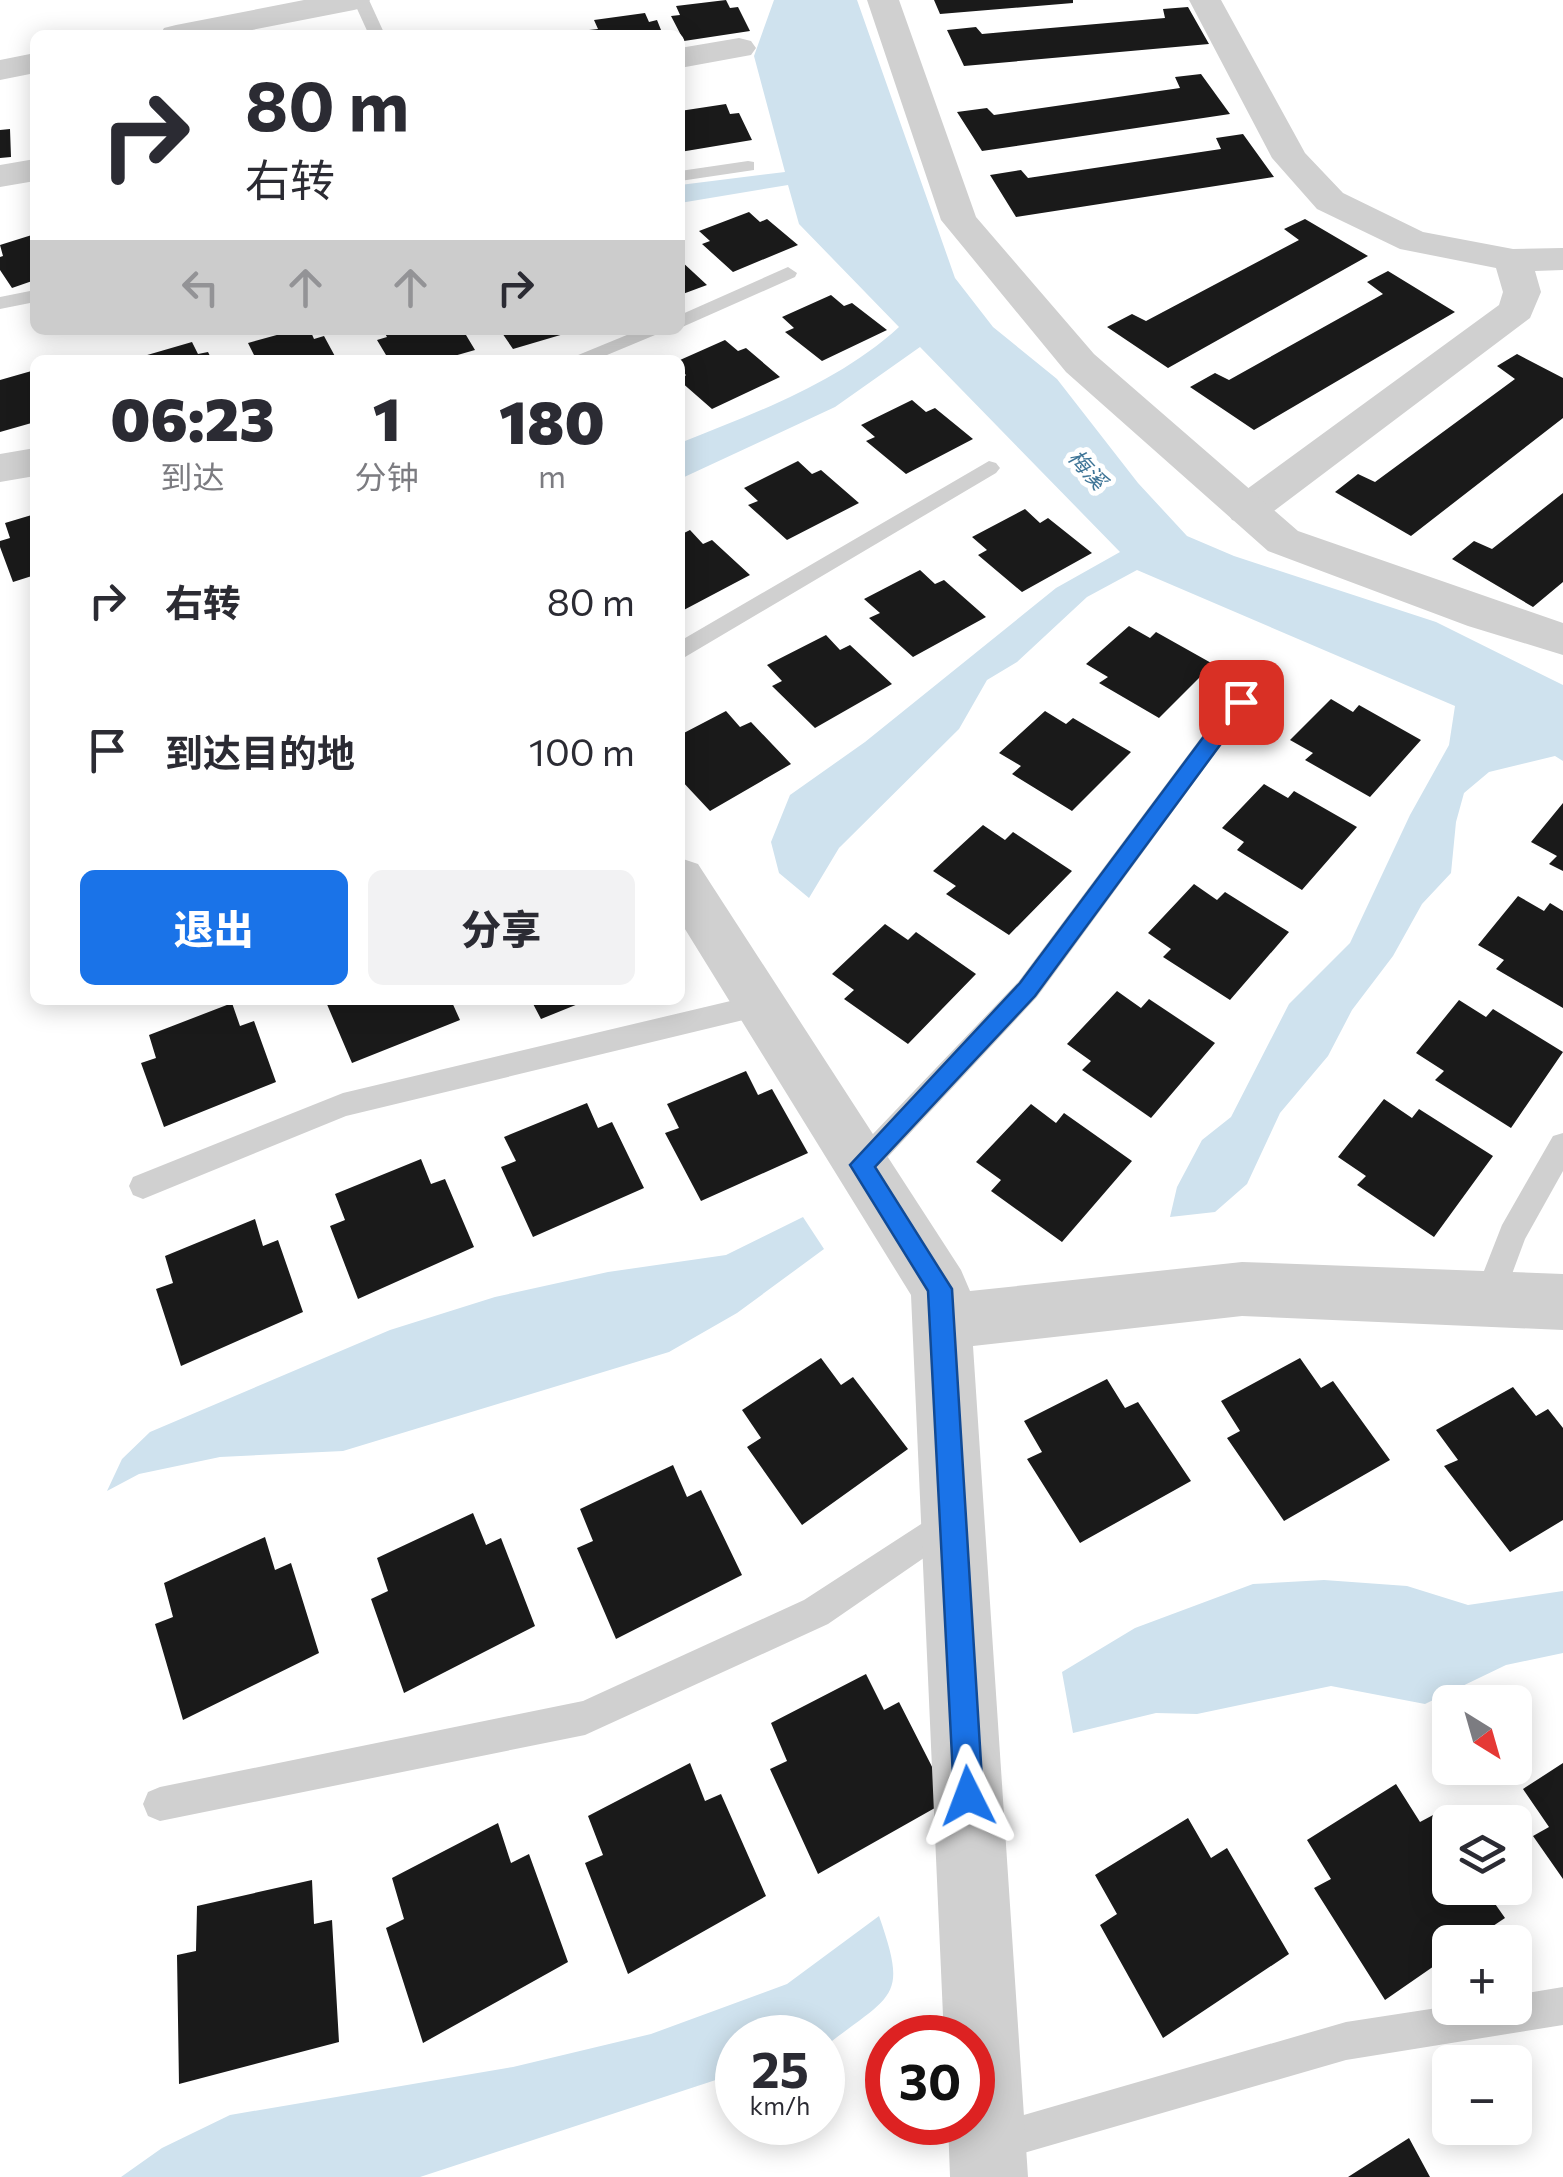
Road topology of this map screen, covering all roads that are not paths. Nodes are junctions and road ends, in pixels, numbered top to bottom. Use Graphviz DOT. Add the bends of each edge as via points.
graph roads {
  1 [pos="358,0"];
  2 [pos="883,0"];
  3 [pos="1205,0"];
  4 [pos="202,30"];
  5 [pos="374,30"];
  6 [pos="738,48"];
  7 [pos="685,57"];
  8 [pos="30,64"];
  9 [pos="0,70"];
  10 [pos="748,166"];
  11 [pos="30,171"];
  12 [pos="685,175"];
  13 [pos="0,176"];
  14 [pos="1563,259"];
  15 [pos="1513,260"];
  16 [pos="788,273"];
  17 [pos="30,297"];
  18 [pos="0,303"];
  19 [pos="685,320"];
  20 [pos="644,335"];
  21 [pos="590,355"];
  22 [pos="30,463"];
  23 [pos="0,468"];
  24 [pos="990,468"];
  25 [pos="1247,510"];
  26 [pos="1563,639"];
  27 [pos="685,649"];
  28 [pos="1264,670"];
  29 [pos="685,886"];
  30 [pos="760,1005"];
  31 [pos="1563,1146"];
  32 [pos="862,1165"];
  33 [pos="143,1186"];
  34 [pos="1488,1299"];
  35 [pos="1563,1302"];
  36 [pos="941,1322"];
  37 [pos="954,1519"];
  38 [pos="160,1804"];
  39 [pos="1563,2006"];
  40 [pos="988,2161"];
  1 -- 4 [label="street"];
  1 -- 5 [label="lane"];
  2 -- 25 [label="street" via="959,220 1080,363"];
  3 -- 15 [label="street" via="1290,158 1330,201 1412,242"];
  6 -- 7 [label="street"];
  8 -- 9 [label="street"];
  10 -- 12 [label="lane"];
  11 -- 13 [label="street"];
  14 -- 15 [label="street"];
  15 -- 25 [label="street" via="1522,292 1516,310"];
  16 -- 19 [label="lane"];
  17 -- 18 [label="lane"];
  20 -- 21 [label="lane"];
  22 -- 23 [label="street"];
  24 -- 27 [label="lane"];
  25 -- 26 [label="street" via="1283,541"];
  28 -- 32 [label="lane" via="1028,989"];
  29 -- 30 [label="street"];
  30 -- 32 [label="street"];
  30 -- 33 [label="lane" via="343,1106"];
  31 -- 34 [label="lane" via="1512,1234"];
  32 -- 36 [label="street" via="940,1289"];
  34 -- 35 [label="street"];
  34 -- 36 [label="street" via="1242,1289"];
  36 -- 37 [label="street"];
  37 -- 38 [label="lane" via="816,1612 585,1718"];
  37 -- 40 [label="street"];
  39 -- 40 [label="lane" via="1346,2041"];
}
